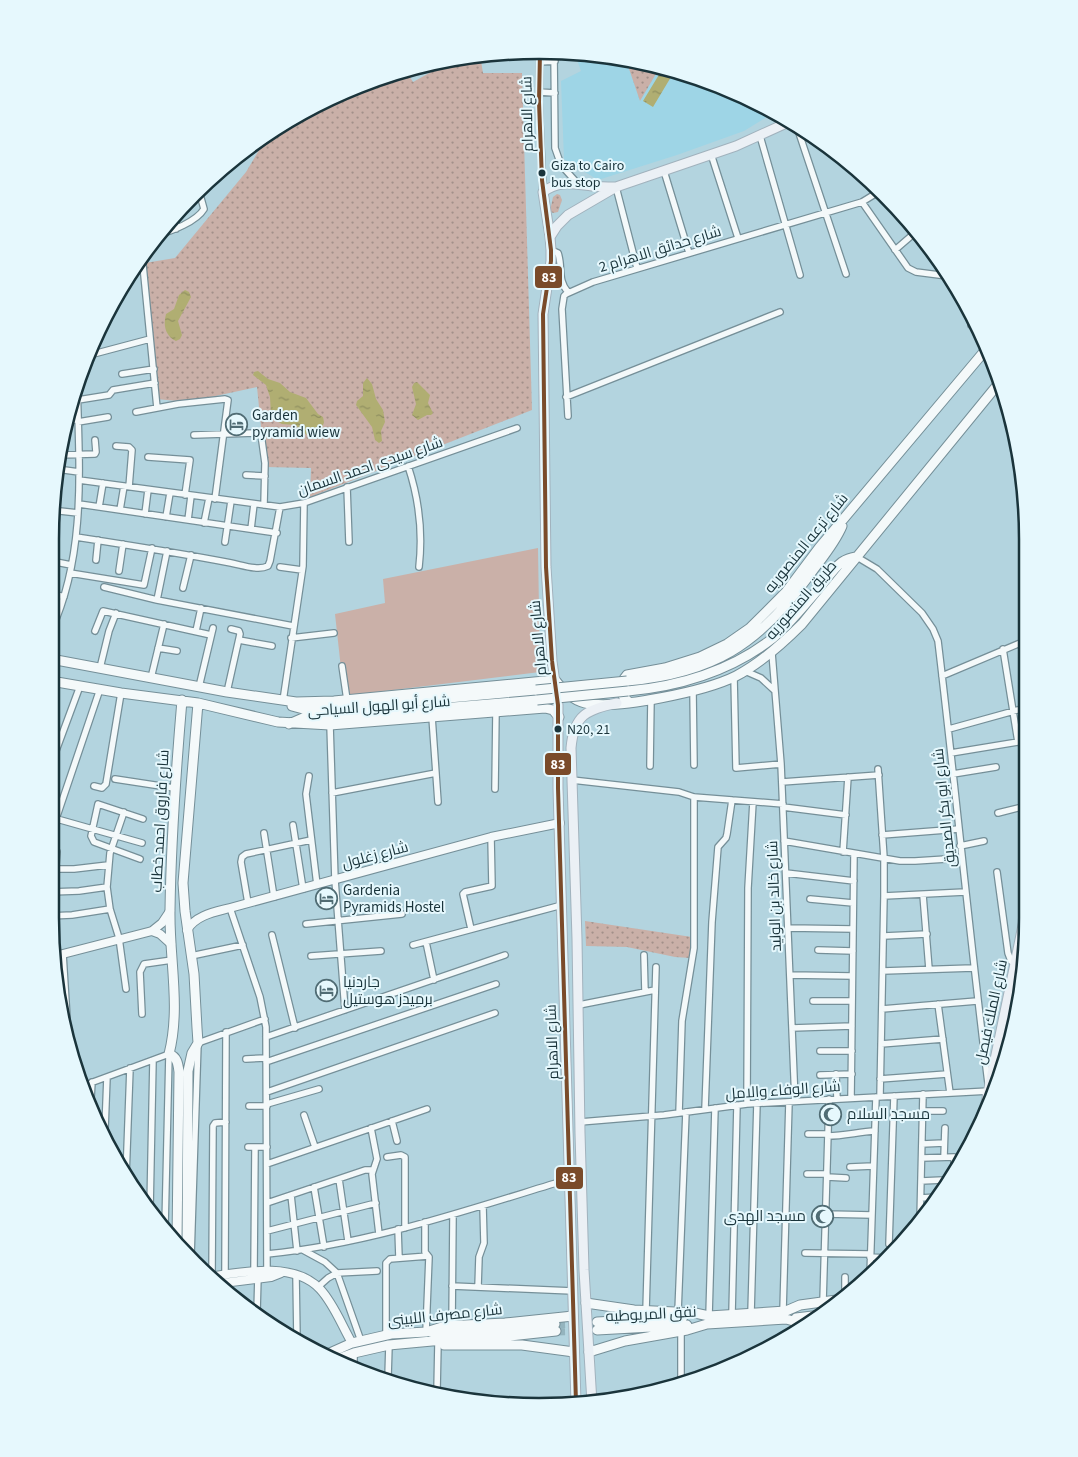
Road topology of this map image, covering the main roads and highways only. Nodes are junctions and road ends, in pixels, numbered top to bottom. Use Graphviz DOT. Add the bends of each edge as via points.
graph roads {
  1 [pos="782,125"];
  2 [pos="616,187"];
  3 [pos="550,238"];
  4 [pos="982,354"];
  5 [pos="995,388"];
  6 [pos="844,518"];
  7 [pos="857,557"];
  8 [pos="59,660"];
  9 [pos="551,681"];
  10 [pos="59,682"];
  11 [pos="182,700"];
  12 [pos="283,701"];
  13 [pos="628,702"];
  14 [pos="198,703"];
  15 [pos="617,703"];
  16 [pos="545,708"];
  17 [pos="559,717"];
  18 [pos="180,724"];
  19 [pos="288,724"];
  20 [pos="196,726"];
  21 [pos="578,972"];
  22 [pos="564,973"];
  23 [pos="1013,994"];
  24 [pos="564,998"];
  25 [pos="579,1002"];
  26 [pos="993,1075"];
  27 [pos="177,1234"];
  28 [pos="187,1245"];
  29 [pos="828,1301"];
  30 [pos="586,1303"];
  31 [pos="817,1309"];
  32 [pos="785,1314"];
  33 [pos="809,1315"];
  34 [pos="573,1316"];
  35 [pos="707,1319"];
  36 [pos="798,1322"];
  37 [pos="597,1326"];
  38 [pos="426,1332"];
  39 [pos="435,1342"];
  40 [pos="333,1352"];
  41 [pos="574,1352"];
  42 [pos="589,1352"];
  43 [pos="344,1357"];
  44 [pos="592,1395"];
  45 [pos="576,1396"];
  1 -- 2 [label="main road"];
  2 -- 3 [label="main road" via="568,215"];
  2 -- 3 [label="main road, شارع الاهرام" via="567,183 556,184 543,192"];
  3 -- 9 [label="main road, شارع الاهرام" via="551,261 543,324"];
  4 -- 6 [label="main road, شارع ترعه المنصوريه"];
  5 -- 7 [label="main road, طريق المنصوريه"];
  6 -- 12 [label="main road, bridge" via="831,545 776,616 736,649 688,670 649,679 327,709 304,709"];
  6 -- 13 [label="main road, شارع ترعه المنصوريه" via="786,592 750,628 727,644 700,656 665,668 627,675 622,681 621,691"];
  7 -- 13 [label="main road, طريق المنصوريه" via="802,624 772,653 744,671 693,691"];
  7 -- 19 [label="main road, bridge" via="841,563 792,620 764,645 731,664 689,680 651,689 305,717"];
  8 -- 12 [label="main road, شارع أبو الهول السياحى"];
  9 -- 12 [label="main road, شارع أبو الهول السياحى" via="308,703"];
  9 -- 15 [label="main road, طريق المنصوريه" via="583,702"];
  9 -- 16 [label="main road" via="551,700"];
  9 -- 17 [label="main road, شارع الاهرام"];
  10 -- 11 [label="main road, شارع أبو الهول السياحى"];
  11 -- 14 [label="main road, شارع أبو الهول السياحى"];
  11 -- 18 [label="main road, شارع فاروق احمد خطاب"];
  13 -- 15 [label="main road, طريق المنصوريه"];
  14 -- 19 [label="main road, شارع أبو الهول السياحى"];
  14 -- 20 [label="main road, شارع فاروق احمد خطاب"];
  15 -- 21 [label="main road, شارع الاهرام" via="592,709 576,724 572,734"];
  16 -- 17 [label="main road" via="553,710"];
  16 -- 19 [label="main road, شارع أبو الهول السياحى" via="330,726"];
  17 -- 22 [label="main road, شارع الاهرام"];
  18 -- 20 [label="main road" via="190,722"];
  18 -- 27 [label="main road, شارع فاروق احمد خطاب" via="174,788 170,912 174,1035 169,1054 174,1056 179,1072"];
  20 -- 28 [label="main road, شارع فاروق احمد خطاب" via="183,873 198,1043 188,1070"];
  21 -- 22 [label="main road" via="573,976"];
  21 -- 25 [label="main road, شارع الاهرام"];
  22 -- 24 [label="main road, شارع الاهرام"];
  23 -- 26 [label="main road, شارع الملك فيصل"];
  24 -- 25 [label="main road" via="572,995"];
  24 -- 34 [label="main road, شارع الاهرام"];
  25 -- 30 [label="main road, شارع الاهرام"];
  29 -- 32 [label="main road" via="800,1305"];
  30 -- 35 [label="main road" via="608,1308 698,1313"];
  30 -- 42 [label="main road, شارع الاهرام"];
  31 -- 32 [label="main road"];
  32 -- 33 [label="main road"];
  32 -- 35 [label="main road"];
  32 -- 35 [label="main road" via="732,1314"];
  32 -- 36 [label="main road"];
  34 -- 38 [label="main road, شارع مصرف اللبينى" via="452,1325"];
  34 -- 41 [label="main road, شارع الاهرام"];
  35 -- 37 [label="main road, نفق المريوطيه"];
  35 -- 42 [label="main road" via="681,1331 625,1341"];
  38 -- 39 [label="main road" via="556,1328"];
  38 -- 40 [label="main road, شارع مصرف اللبينى" via="386,1335"];
  39 -- 41 [label="main road, شارع مصرف اللبينى" via="454,1346 522,1345"];
  39 -- 43 [label="main road, شارع مصرف اللبينى" via="389,1345"];
  41 -- 45 [label="main road, شارع الاهرام"];
  42 -- 44 [label="main road, شارع الاهرام"];
}
